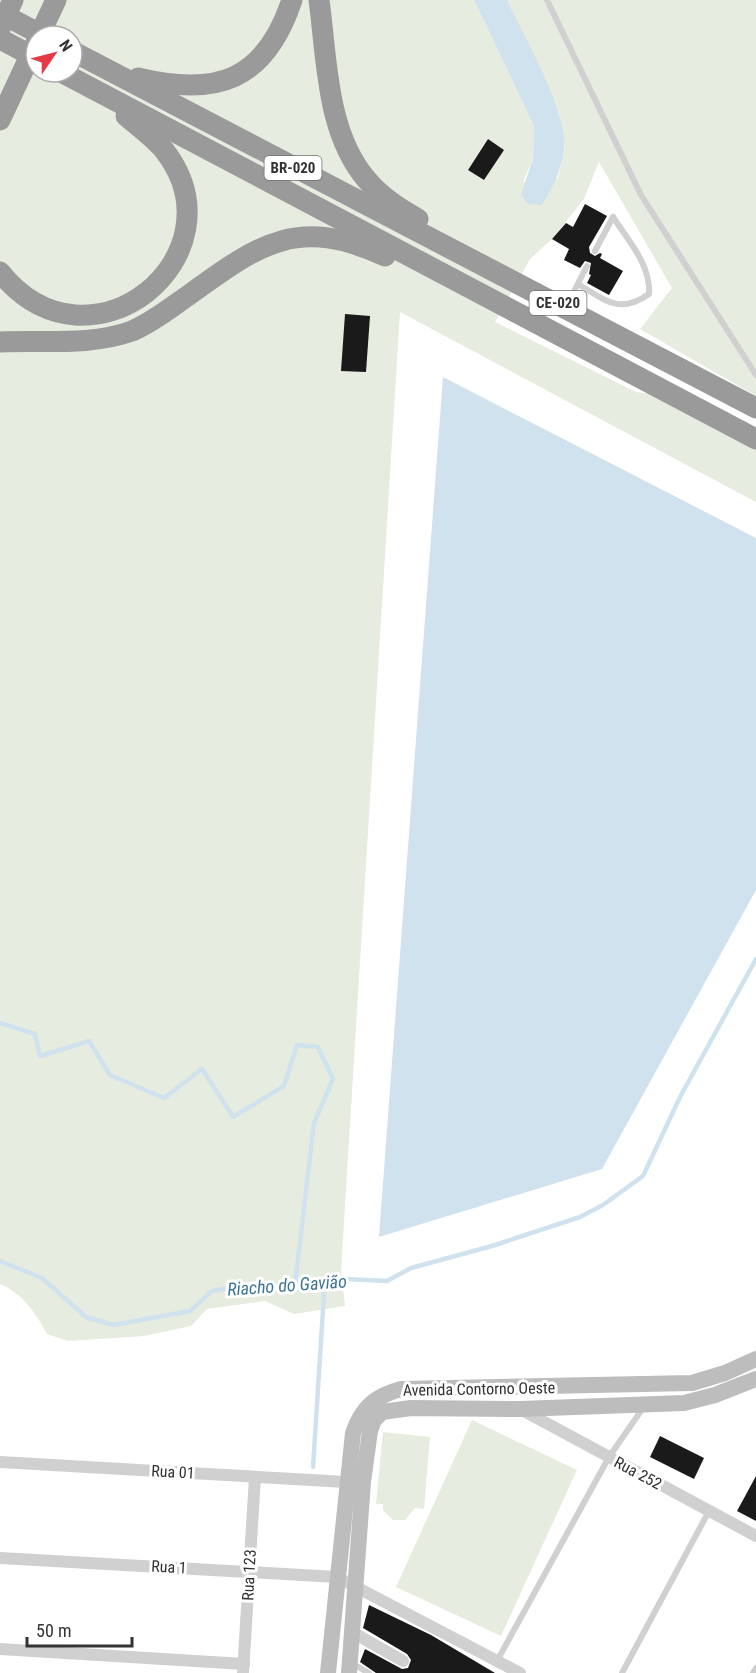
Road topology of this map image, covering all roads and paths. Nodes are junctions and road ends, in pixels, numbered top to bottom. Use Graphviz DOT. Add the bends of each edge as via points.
graph roads {
  1 [pos="13,0"];
  2 [pos="56,0"];
  3 [pos="292,0"];
  4 [pos="319,0"];
  5 [pos="547,0"];
  6 [pos="0,13"];
  7 [pos="45,24"];
  8 [pos="24,26"];
  9 [pos="0,28"];
  10 [pos="0,39"];
  11 [pos="24,52"];
  12 [pos="84,57"];
  13 [pos="103,67"];
  14 [pos="24,69"];
  15 [pos="82,84"];
  16 [pos="86,86"];
  17 [pos="0,120"];
  18 [pos="595,251"];
  19 [pos="477,261"];
  20 [pos="587,266"];
  21 [pos="0,272"];
  22 [pos="441,272"];
  23 [pos="578,284"];
  24 [pos="566,308"];
  25 [pos="0,342"];
  26 [pos="756,375"];
  27 [pos="756,408"];
  28 [pos="756,439"];
  29 [pos="756,1359"];
  30 [pos="756,1379"];
  31 [pos="645,1405"];
  32 [pos="520,1409"];
  33 [pos="369,1414"];
  34 [pos="609,1457"];
  35 [pos="0,1462"];
  36 [pos="255,1477"];
  37 [pos="346,1482"];
  38 [pos="709,1511"];
  39 [pos="756,1536"];
  40 [pos="0,1558"];
  41 [pos="249,1572"];
  42 [pos="338,1577"];
  43 [pos="355,1586"];
  44 [pos="352,1632"];
  45 [pos="0,1649"];
  46 [pos="403,1660"];
  47 [pos="497,1661"];
  48 [pos="349,1668"];
  49 [pos="756,1668"];
  50 [pos="243,1669"];
  51 [pos="328,1673"];
  52 [pos="369,1673"];
  53 [pos="520,1673"];
  54 [pos="622,1673"];
  55 [pos="753,1673"];
  1 -- 9 [label="highway"];
  2 -- 7 [label="highway"];
  3 -- 13 [label="highway" via="278,36 266,53 222,83 174,86"];
  4 -- 19 [label="highway" via="334,104 352,158 383,197"];
  5 -- 26 [label="lane" via="641,195"];
  6 -- 8 [label="highway, bridge"];
  10 -- 11 [label="highway, bridge"];
  12 -- 13 [label="highway, BR-020"];
  13 -- 19 [label="highway, BR-020"];
  14 -- 17 [label="highway"];
  15 -- 16 [label="highway, BR-020"];
  16 -- 21 [label="highway" via="153,139 176,172 185,194 187,223 177,255 155,286 124,307 104,314 54,312 29,300"];
  16 -- 22 [label="highway, BR-020"];
  18 -- 23 [label="lane" via="613,217 645,267 649,294 634,305 615,305"];
  19 -- 24 [label="highway, CE-020"];
  20 -- 23 [label="lane"];
  22 -- 25 [label="highway" via="428,273 405,266 342,241 299,236 267,244 239,258 157,318 134,330 98,339"];
  22 -- 28 [label="highway, CE-020"];
  23 -- 24 [label="lane"];
  24 -- 27 [label="highway, CE-020"];
  29 -- 33 [label="street, Avenida Contorno Oeste" via="725,1374 692,1383 401,1389 386,1393"];
  30 -- 31 [label="street, Avenida Contorno Oeste" via="684,1403"];
  31 -- 32 [label="street, Avenida Contorno Oeste"];
  31 -- 34 [label="lane"];
  32 -- 33 [label="street, Avenida Contorno Oeste" via="392,1409"];
  32 -- 34 [label="street, Rua 252"];
  33 -- 37 [label="street" via="353,1432"];
  33 -- 43 [label="street"];
  34 -- 38 [label="street, Rua 252"];
  34 -- 47 [label="lane"];
  35 -- 36 [label="street, Rua 01"];
  36 -- 37 [label="street, Rua 01"];
  36 -- 41 [label="street, Rua 123"];
  37 -- 42 [label="street"];
  38 -- 39 [label="street, Rua 252"];
  38 -- 54 [label="lane"];
  40 -- 41 [label="street, Rua 1"];
  41 -- 42 [label="street, Rua 1"];
  41 -- 50 [label="street, Rua 123"];
  42 -- 43 [label="street"];
  42 -- 51 [label="street"];
  43 -- 44 [label="street"];
  43 -- 47 [label="street"];
  44 -- 46 [label="street"];
  44 -- 48 [label="street"];
  45 -- 50 [label="street"];
  47 -- 53 [label="street"];
  48 -- 52 [label="lane"];
  49 -- 55 [label="lane"];
}
